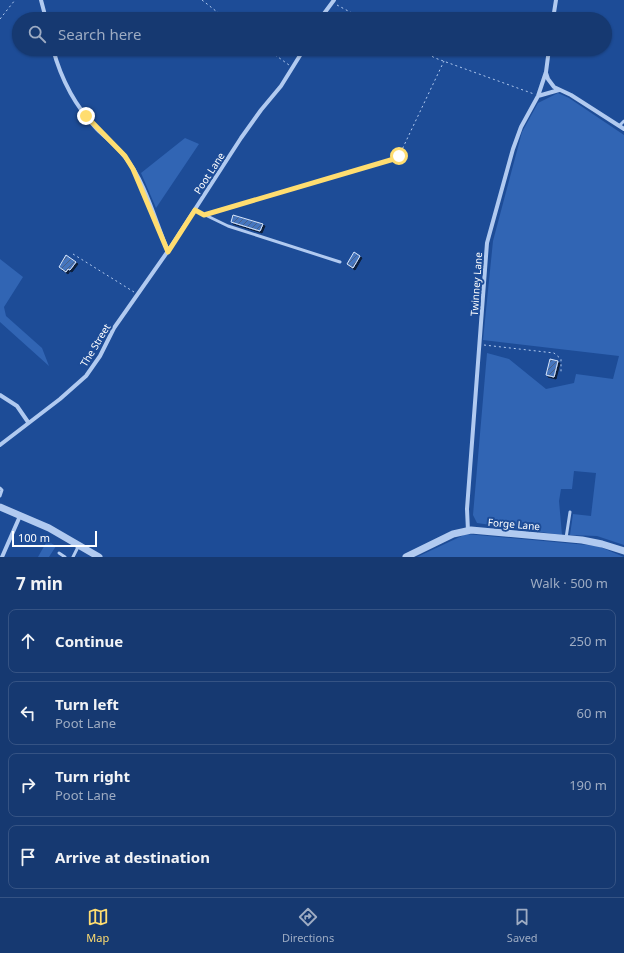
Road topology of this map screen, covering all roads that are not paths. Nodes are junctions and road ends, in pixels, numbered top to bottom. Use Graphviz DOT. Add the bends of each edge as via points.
graph roads {
  1 [pos="41,0"];
  2 [pos="556,0"];
  3 [pos="333,1"];
  4 [pos="44,12"];
  5 [pos="325,12"];
  6 [pos="554,12"];
  7 [pos="55,56"];
  8 [pos="300,56"];
  9 [pos="548,56"];
  10 [pos="546,72"];
  11 [pos="560,90"];
  12 [pos="538,96"];
  13 [pos="624,121"];
  14 [pos="620,125"];
  15 [pos="624,129"];
  16 [pos="195,210"];
  17 [pos="168,252"];
  18 [pos="340,262"];
  19 [pos="0,395"];
  20 [pos="28,422"];
  21 [pos="0,445"];
  22 [pos="0,488"];
  23 [pos="0,496"];
  24 [pos="0,507"];
  25 [pos="570,512"];
  26 [pos="20,516"];
  27 [pos="468,531"];
  28 [pos="566,538"];
  29 [pos="79,545"];
  30 [pos="624,551"];
  31 [pos="59,553"];
  32 [pos="2,557"];
  33 [pos="65,557"];
  34 [pos="73,557"];
  35 [pos="99,557"];
  36 [pos="406,557"];
  1 -- 4 [label="street"];
  2 -- 6 [label="street"];
  3 -- 5 [label="street"];
  7 -- 17 [label="street" via="69,93 96,128 125,156 133,169"];
  8 -- 16 [label="street, Poot Lane" via="241,138"];
  9 -- 10 [label="street, Twinney Lane"];
  10 -- 11 [label="street" via="554,87"];
  10 -- 12 [label="street, Twinney Lane"];
  11 -- 12 [label="street"];
  11 -- 14 [label="street"];
  12 -- 27 [label="street, Twinney Lane" via="521,127 513,149 487,243 467,510"];
  13 -- 14 [label="lane"];
  14 -- 15 [label="street"];
  16 -- 17 [label="street, Poot Lane"];
  16 -- 18 [label="lane" via="228,226"];
  17 -- 20 [label="street, The Street" via="114,328 100,356 86,376"];
  19 -- 20 [label="street" via="17,406"];
  20 -- 21 [label="street, The Street"];
  22 -- 23 [label="lane"];
  24 -- 26 [label="street"];
  25 -- 28 [label="lane"];
  26 -- 29 [label="street" via="49,528"];
  26 -- 32 [label="street"];
  27 -- 28 [label="street, Forge Lane"];
  27 -- 36 [label="street, Forge Lane" via="453,534"];
  28 -- 30 [label="street, Forge Lane" via="602,544"];
  29 -- 34 [label="lane"];
  29 -- 35 [label="street"];
  31 -- 33 [label="lane"];
}
